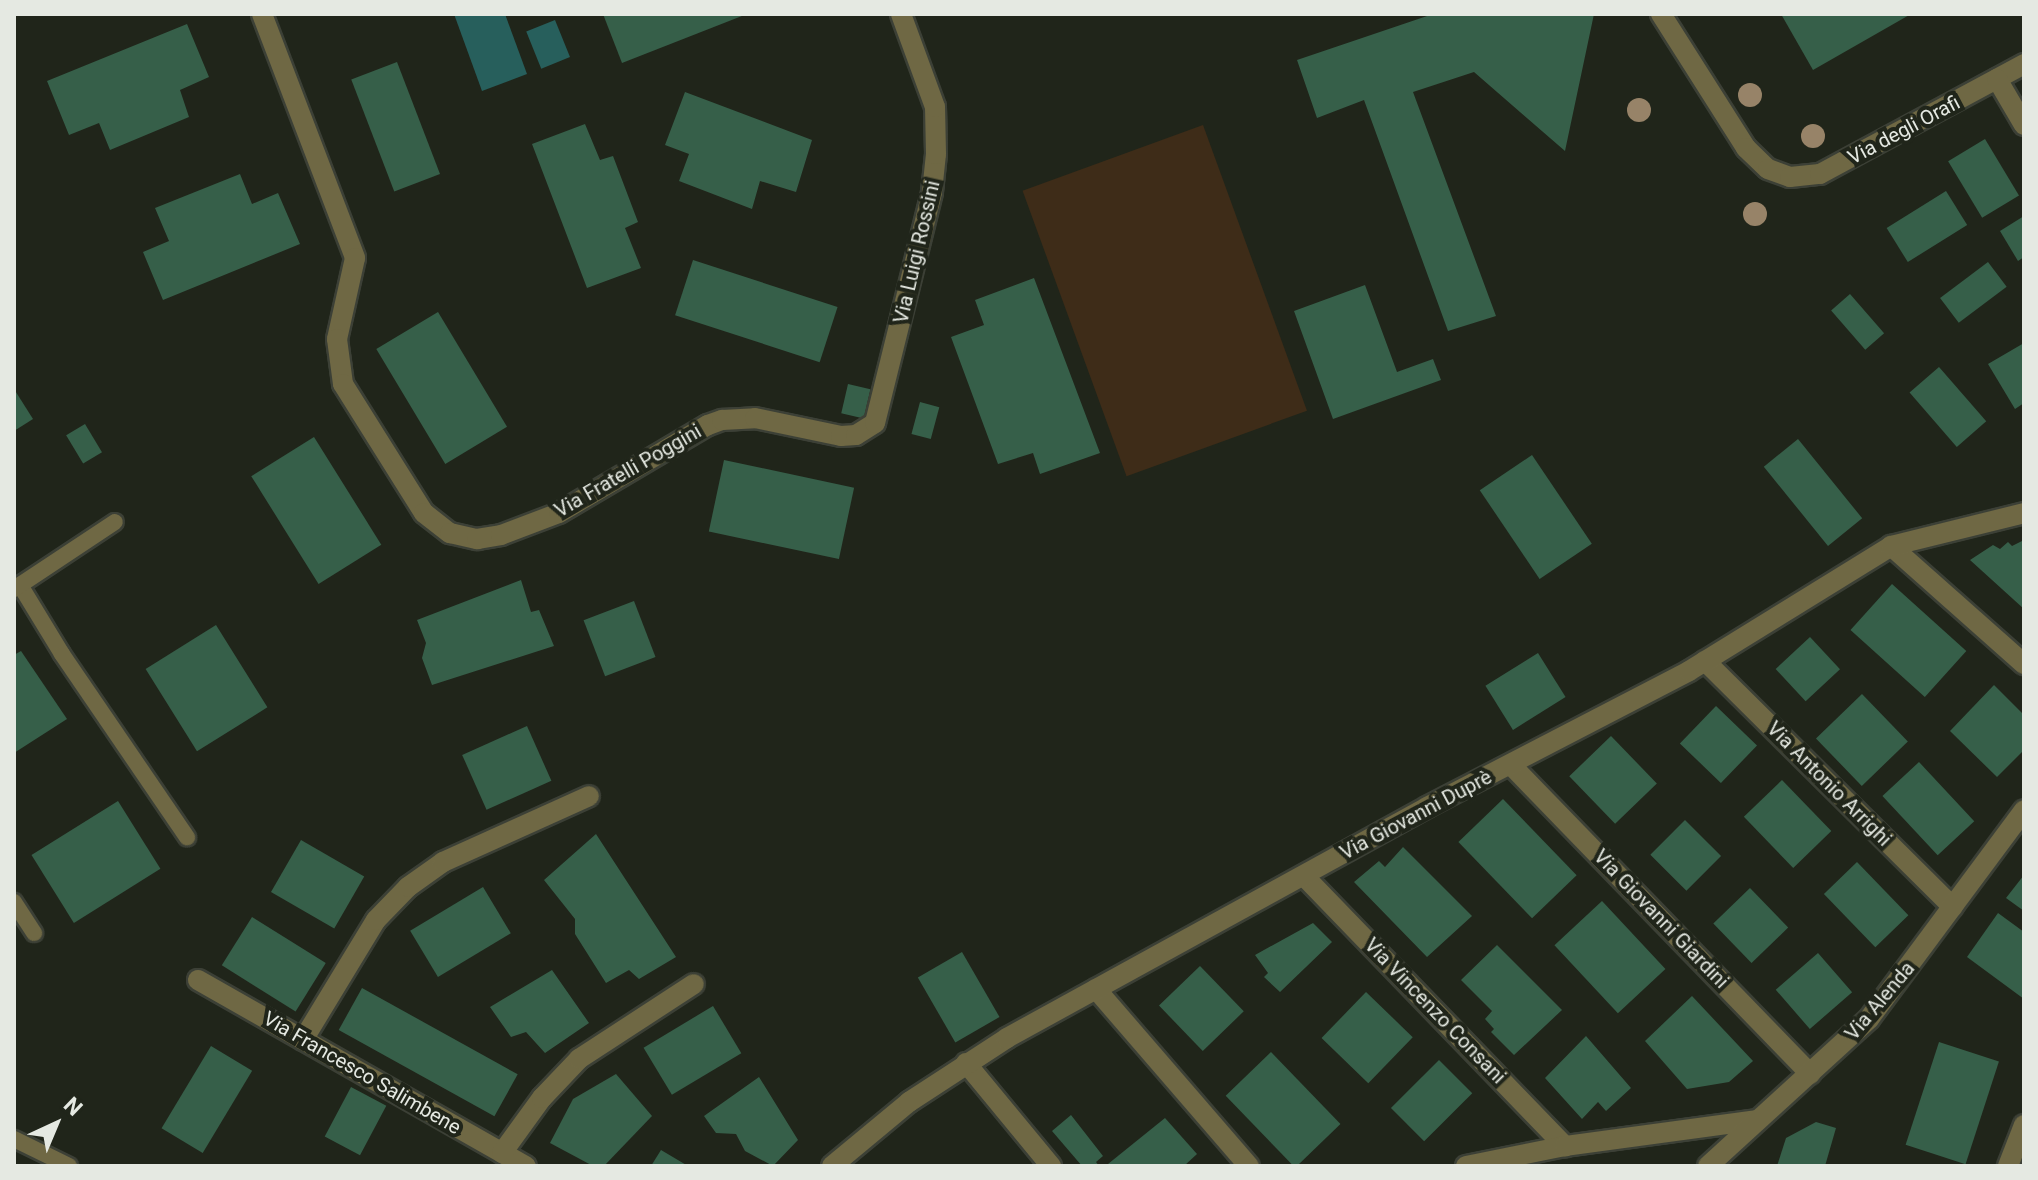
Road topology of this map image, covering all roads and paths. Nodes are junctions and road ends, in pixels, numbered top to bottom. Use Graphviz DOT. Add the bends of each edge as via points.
graph roads {
  1 [pos="262,14"];
  2 [pos="901,14"];
  3 [pos="1661,14"];
  4 [pos="2024,64"];
  5 [pos="1997,79"];
  6 [pos="2024,125"];
  7 [pos="856,435"];
  8 [pos="2024,513"];
  9 [pos="115,522"];
  10 [pos="1891,546"];
  11 [pos="17,587"];
  12 [pos="1705,661"];
  13 [pos="2024,664"];
  14 [pos="1511,765"];
  15 [pos="589,796"];
  16 [pos="2024,810"];
  17 [pos="187,837"];
  18 [pos="1304,876"];
  19 [pos="14,902"];
  20 [pos="1953,907"];
  21 [pos="34,933"];
  22 [pos="198,980"];
  23 [pos="694,984"];
  24 [pos="1096,989"];
  25 [pos="303,1040"];
  26 [pos="966,1063"];
  27 [pos="1810,1074"];
  28 [pos="1757,1120"];
  29 [pos="2024,1125"];
  30 [pos="14,1139"];
  31 [pos="1565,1146"];
  32 [pos="502,1153"];
  33 [pos="69,1166"];
  34 [pos="526,1166"];
  35 [pos="832,1166"];
  36 [pos="1051,1166"];
  37 [pos="1249,1166"];
  38 [pos="1466,1166"];
  39 [pos="1708,1166"];
  40 [pos="2008,1166"];
  1 -- 7 [label="street, Via Fratelli Poggini" via="355,258 337,339 343,384 411,497 437,525 477,539 531,525 722,420 755,418"];
  2 -- 7 [label="street, Via Luigi Rossini" via="935,107 934,184 880,415"];
  3 -- 5 [label="street, Via degli Orafi" via="1746,148 1778,174 1820,174"];
  4 -- 5 [label="street, Via degli Orafi"];
  5 -- 6 [label="street"];
  8 -- 10 [label="street, Via Giovanni Duprè"];
  9 -- 11 [label="lane"];
  10 -- 12 [label="street, Via Giovanni Duprè"];
  10 -- 13 [label="street"];
  11 -- 17 [label="lane"];
  12 -- 14 [label="street, Via Giovanni Duprè"];
  12 -- 20 [label="street, Via Antonio Arrighi"];
  14 -- 18 [label="street, Via Giovanni Duprè"];
  14 -- 27 [label="street, Via Giovanni Giardini"];
  15 -- 25 [label="street" via="443,862 408,887 376,920"];
  16 -- 20 [label="street, Via Alenda"];
  18 -- 24 [label="street, Via Giovanni Duprè"];
  18 -- 31 [label="street, Via Vincenzo Consani"];
  19 -- 21 [label="lane"];
  20 -- 27 [label="street, Via Alenda" via="1869,1019"];
  22 -- 25 [label="street, Via Francesco Salimbene"];
  23 -- 32 [label="street" via="579,1059"];
  24 -- 26 [label="street, Via Giovanni Duprè"];
  24 -- 37 [label="street"];
  25 -- 32 [label="street, Via Francesco Salimbene"];
  26 -- 35 [label="street, Via Giovanni Duprè" via="887,1118"];
  26 -- 36 [label="street"];
  27 -- 28 [label="street, Via Alenda"];
  28 -- 31 [label="street"];
  28 -- 39 [label="street, Via Alenda"];
  29 -- 40 [label="street"];
  30 -- 33 [label="lane"];
  31 -- 38 [label="street"];
  32 -- 34 [label="street, Via Francesco Salimbene"];
}
